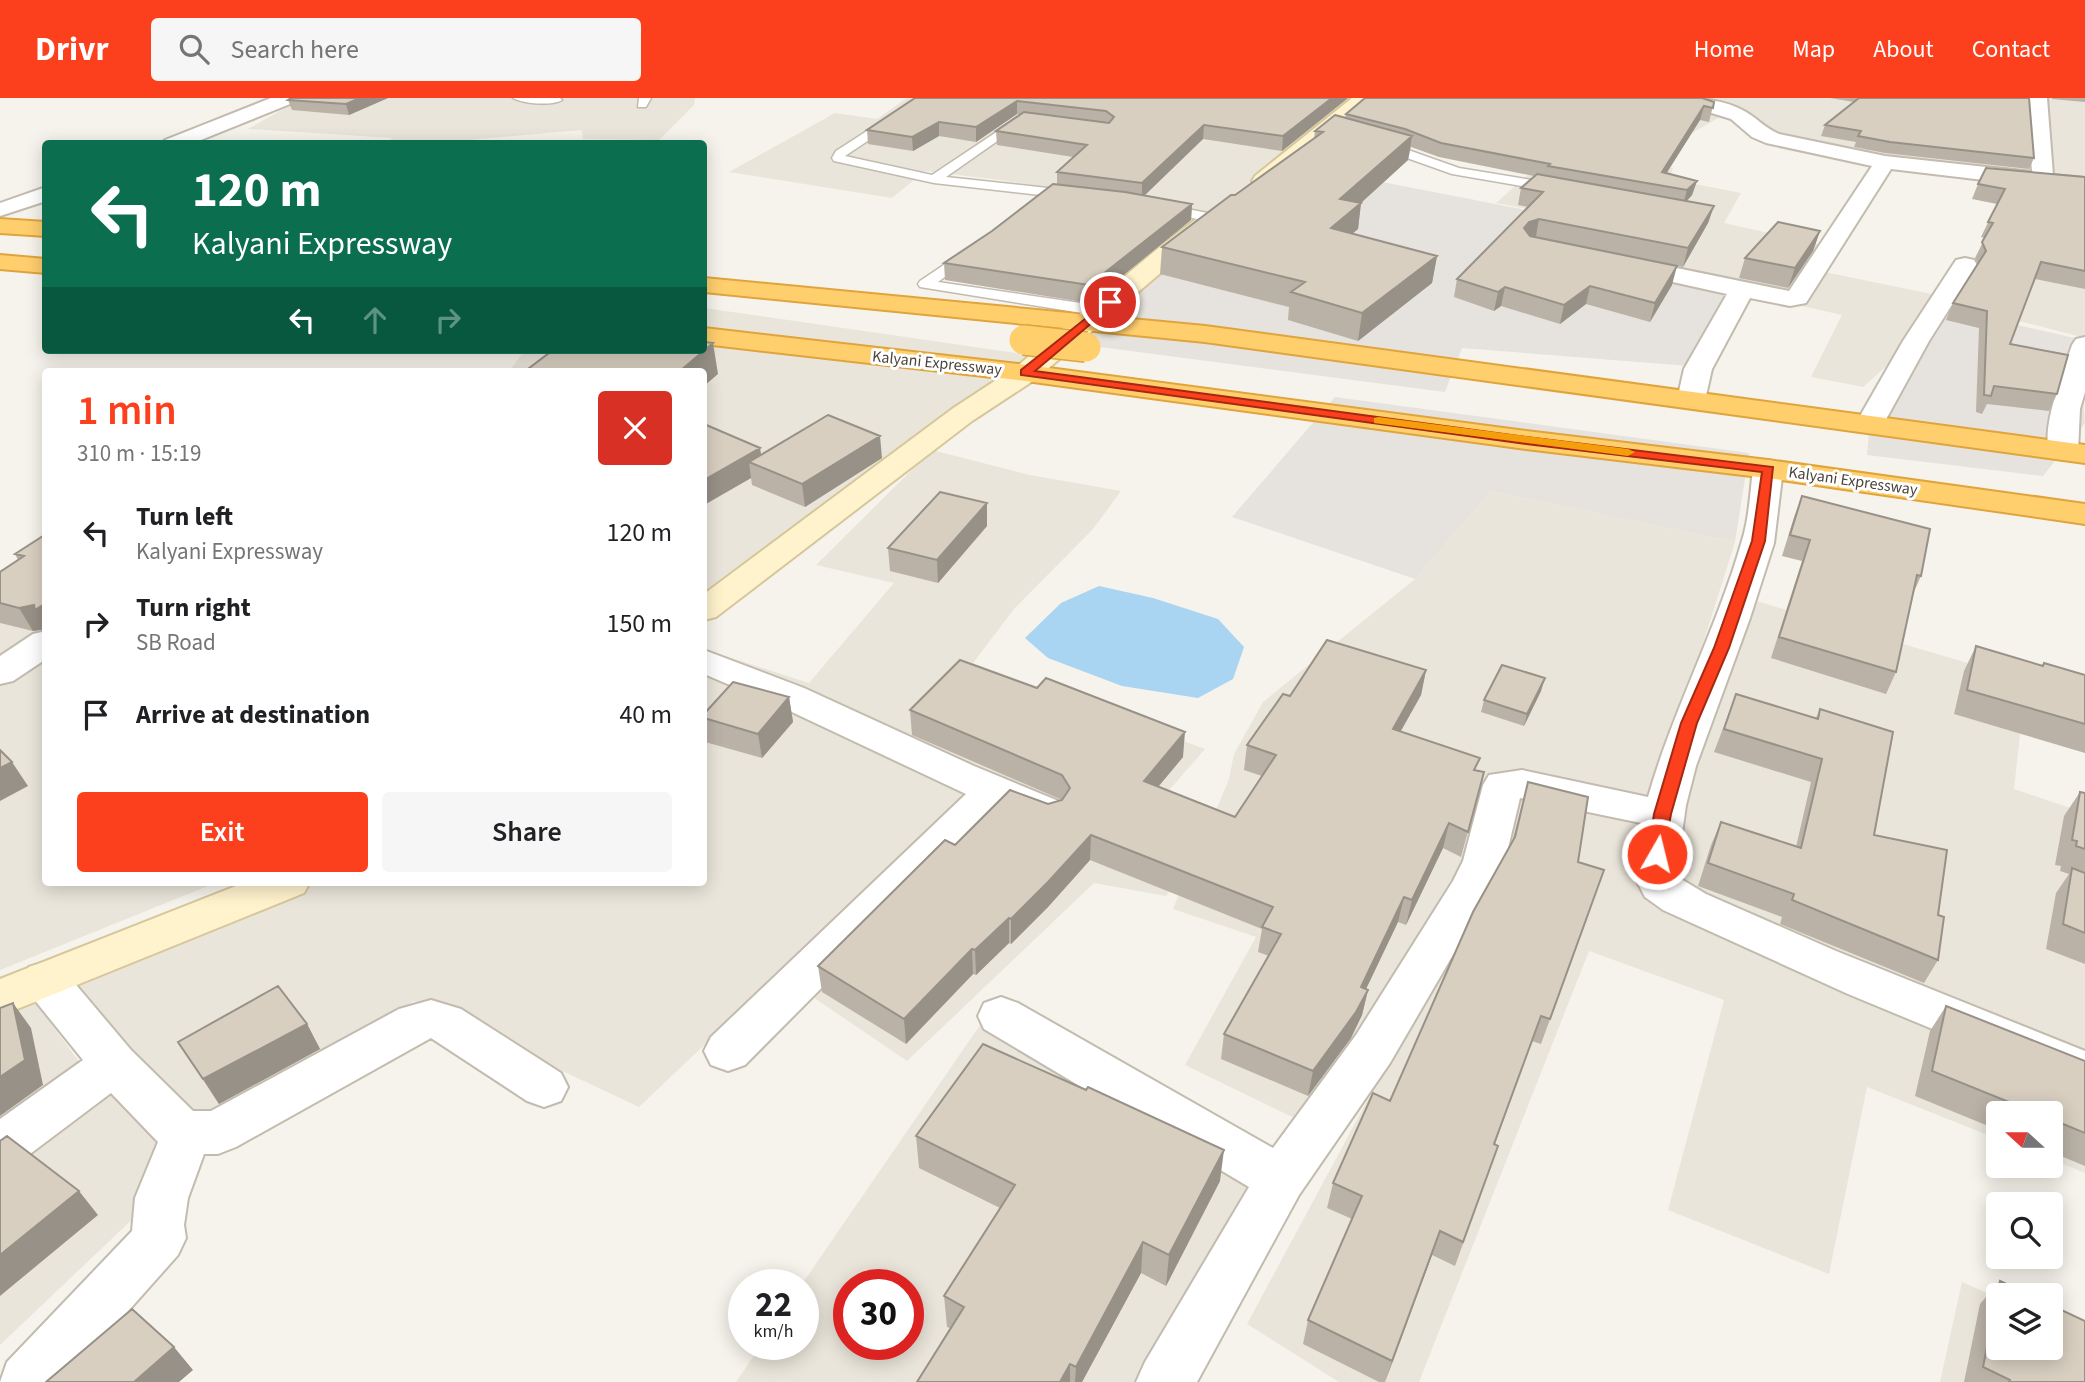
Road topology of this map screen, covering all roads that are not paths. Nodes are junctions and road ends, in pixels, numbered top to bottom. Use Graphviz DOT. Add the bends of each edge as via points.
graph roads {
  1 [pos="288,98"];
  2 [pos="519,98"];
  3 [pos="926,98"];
  4 [pos="1365,98"];
  5 [pos="1683,98"];
  6 [pos="2037,98"];
  7 [pos="555,100"];
  8 [pos="1040,121"];
  9 [pos="1360,139"];
  10 [pos="182,140"];
  11 [pos="1885,162"];
  12 [pos="934,179"];
  13 [pos="2043,179"];
  14 [pos="2085,185"];
  15 [pos="1050,192"];
  16 [pos="1576,192"];
  17 [pos="42,196"];
  18 [pos="1088,196"];
  19 [pos="1150,206"];
  20 [pos="1029,207"];
  21 [pos="1213,218"];
  22 [pos="42,222"];
  23 [pos="2,223"];
  24 [pos="42,228"];
  25 [pos="977,245"];
  26 [pos="42,248"];
  27 [pos="1597,258"];
  28 [pos="0,262"];
  29 [pos="1965,265"];
  30 [pos="42,266"];
  31 [pos="707,285"];
  32 [pos="1743,290"];
  33 [pos="707,304"];
  34 [pos="707,323"];
  35 [pos="1084,336"];
  36 [pos="707,337"];
  37 [pos="2085,345"];
  38 [pos="1018,357"];
  39 [pos="1691,400"];
  40 [pos="1870,423"];
  41 [pos="2074,453"];
  42 [pos="1768,469"];
  43 [pos="2085,472"];
  44 [pos="2085,499"];
  45 [pos="2085,514"];
  46 [pos="707,608"];
  47 [pos="42,645"];
  48 [pos="707,662"];
  49 [pos="0,673"];
  50 [pos="993,791"];
  51 [pos="1046,812"];
  52 [pos="1662,814"];
  53 [pos="279,886"];
  54 [pos="46,980"];
  55 [pos="0,998"];
  56 [pos="1001,1016"];
  57 [pos="728,1051"];
  58 [pos="114,1064"];
  59 [pos="2085,1072"];
  60 [pos="544,1087"];
  61 [pos="187,1133"];
  62 [pos="0,1147"];
  63 [pos="1281,1179"];
  64 [pos="27,1382"];
  65 [pos="1165,1382"];
  1 -- 10 [label="street"];
  2 -- 7 [label="lane"];
  3 -- 12 [label="lane" via="838,158"];
  4 -- 21 [label="street" via="1330,131"];
  5 -- 11 [label="street" via="1738,115 1773,139"];
  6 -- 13 [label="street"];
  8 -- 12 [label="lane" via="1021,120"];
  9 -- 16 [label="lane" via="1456,171"];
  11 -- 13 [label="street"];
  11 -- 32 [label="street" via="1797,298"];
  12 -- 15 [label="lane"];
  13 -- 14 [label="street"];
  15 -- 18 [label="lane"];
  15 -- 20 [label="lane"];
  17 -- 23 [label="street"];
  19 -- 21 [label="lane"];
  21 -- 35 [label="street" via="1170,250"];
  22 -- 23 [label="highway"];
  23 -- 24 [label="highway"];
  23 -- 26 [label="highway"];
  25 -- 35 [label="lane" via="925,284"];
  27 -- 32 [label="street"];
  28 -- 30 [label="highway"];
  29 -- 40 [label="street"];
  31 -- 35 [label="highway"];
  32 -- 39 [label="street" via="1698,369"];
  33 -- 38 [label="highway"];
  34 -- 38 [label="highway"];
  35 -- 38 [label="highway"];
  35 -- 38 [label="street"];
  35 -- 39 [label="highway" via="1205,334"];
  35 -- 43 [label="highway"];
  35 -- 44 [label="highway" via="1296,392"];
  36 -- 38 [label="highway, Kalyani Expressway"];
  37 -- 41 [label="street" via="2066,409"];
  38 -- 42 [label="highway, Kalyani Expressway" via="1526,440"];
  38 -- 46 [label="street" via="962,415"];
  39 -- 40 [label="highway"];
  40 -- 41 [label="highway"];
  42 -- 45 [label="highway, Kalyani Expressway"];
  42 -- 52 [label="street" via="1759,541 1689,723"];
  47 -- 49 [label="street"];
  48 -- 50 [label="street"];
  50 -- 51 [label="street"];
  50 -- 57 [label="street"];
  52 -- 59 [label="street" via="1654,874 1667,893"];
  52 -- 63 [label="street" via="1522,784 1503,785 1484,861 1472,886 1373,1049"];
  53 -- 54 [label="street"];
  54 -- 55 [label="street"];
  54 -- 58 [label="street"];
  56 -- 63 [label="street"];
  58 -- 61 [label="street"];
  58 -- 62 [label="street"];
  60 -- 61 [label="street" via="444,1022 431,1019 218,1132"];
  61 -- 64 [label="street" via="158,1205 159,1238 129,1276"];
  63 -- 65 [label="street"];
}
